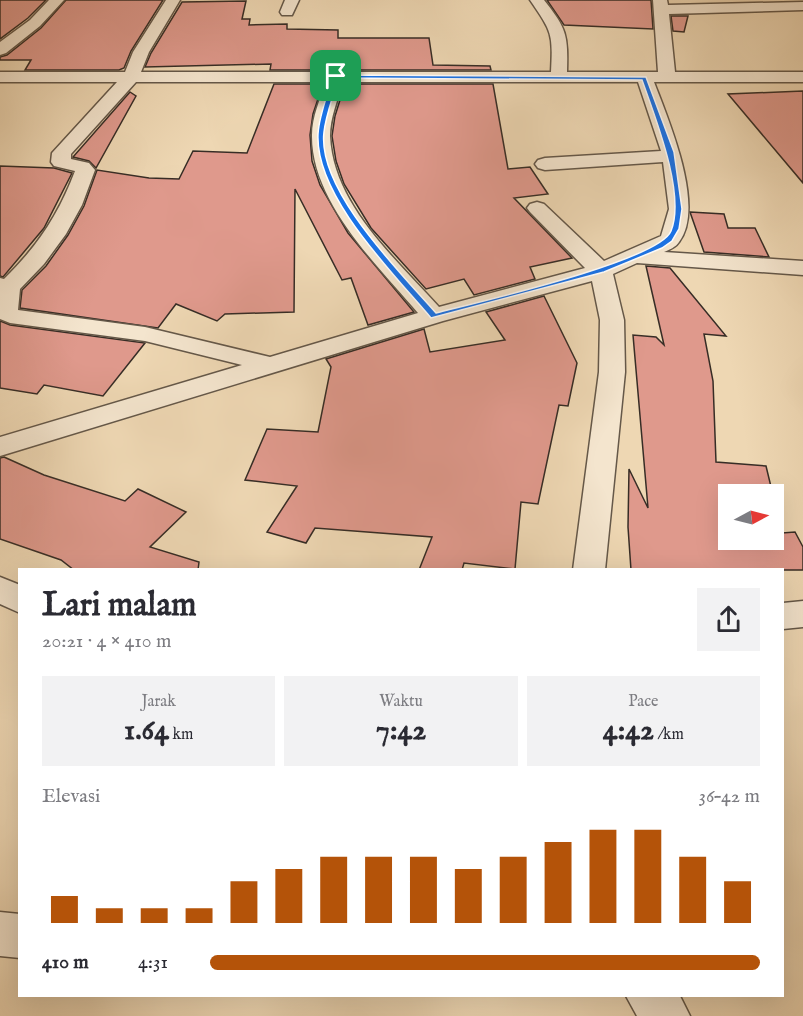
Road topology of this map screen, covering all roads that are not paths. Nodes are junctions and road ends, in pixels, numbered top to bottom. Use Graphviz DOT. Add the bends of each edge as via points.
graph roads {
  1 [pos="57,0"];
  2 [pos="173,0"];
  3 [pos="537,0"];
  4 [pos="660,5"];
  5 [pos="803,6"];
  6 [pos="0,28"];
  7 [pos="28,28"];
  8 [pos="0,50"];
  9 [pos="336,76"];
  10 [pos="0,77"];
  11 [pos="131,77"];
  12 [pos="803,77"];
  13 [pos="559,78"];
  14 [pos="645,78"];
  15 [pos="667,78"];
  16 [pos="672,156"];
  17 [pos="545,164"];
  18 [pos="537,208"];
  19 [pos="636,256"];
  20 [pos="803,268"];
  21 [pos="601,271"];
  22 [pos="5,286"];
  23 [pos="434,316"];
  24 [pos="271,365"];
  25 [pos="0,447"];
  26 [pos="589,568"];
  27 [pos="0,589"];
  28 [pos="18,599"];
  29 [pos="803,614"];
  30 [pos="784,616"];
  31 [pos="0,934"];
  32 [pos="18,936"];
  33 [pos="650,997"];
  34 [pos="667,1016"];
  1 -- 7 [label="street"];
  2 -- 11 [label="street" via="141,52"];
  3 -- 13 [label="street" via="556,25"];
  4 -- 5 [label="street" via="717,10"];
  4 -- 15 [label="street"];
  6 -- 7 [label="street"];
  7 -- 8 [label="street"];
  9 -- 11 [label="street"];
  9 -- 13 [label="street"];
  9 -- 23 [label="street" via="321,133 332,185 361,230"];
  10 -- 11 [label="street"];
  11 -- 22 [label="street" via="62,153 61,162 85,170 75,200 49,245"];
  12 -- 15 [label="street"];
  13 -- 14 [label="street"];
  14 -- 15 [label="street"];
  14 -- 16 [label="street"];
  16 -- 17 [label="street"];
  16 -- 19 [label="street" via="679,209 675,229 670,240"];
  18 -- 21 [label="street"];
  19 -- 20 [label="street"];
  19 -- 21 [label="street"];
  21 -- 23 [label="street"];
  21 -- 26 [label="street" via="612,320 612,372"];
  22 -- 24 [label="street" via="10,316 145,334"];
  23 -- 24 [label="street"];
  24 -- 25 [label="street"];
  27 -- 28 [label="street"];
  29 -- 30 [label="street"];
  31 -- 32 [label="street"];
  33 -- 34 [label="street"];
}
